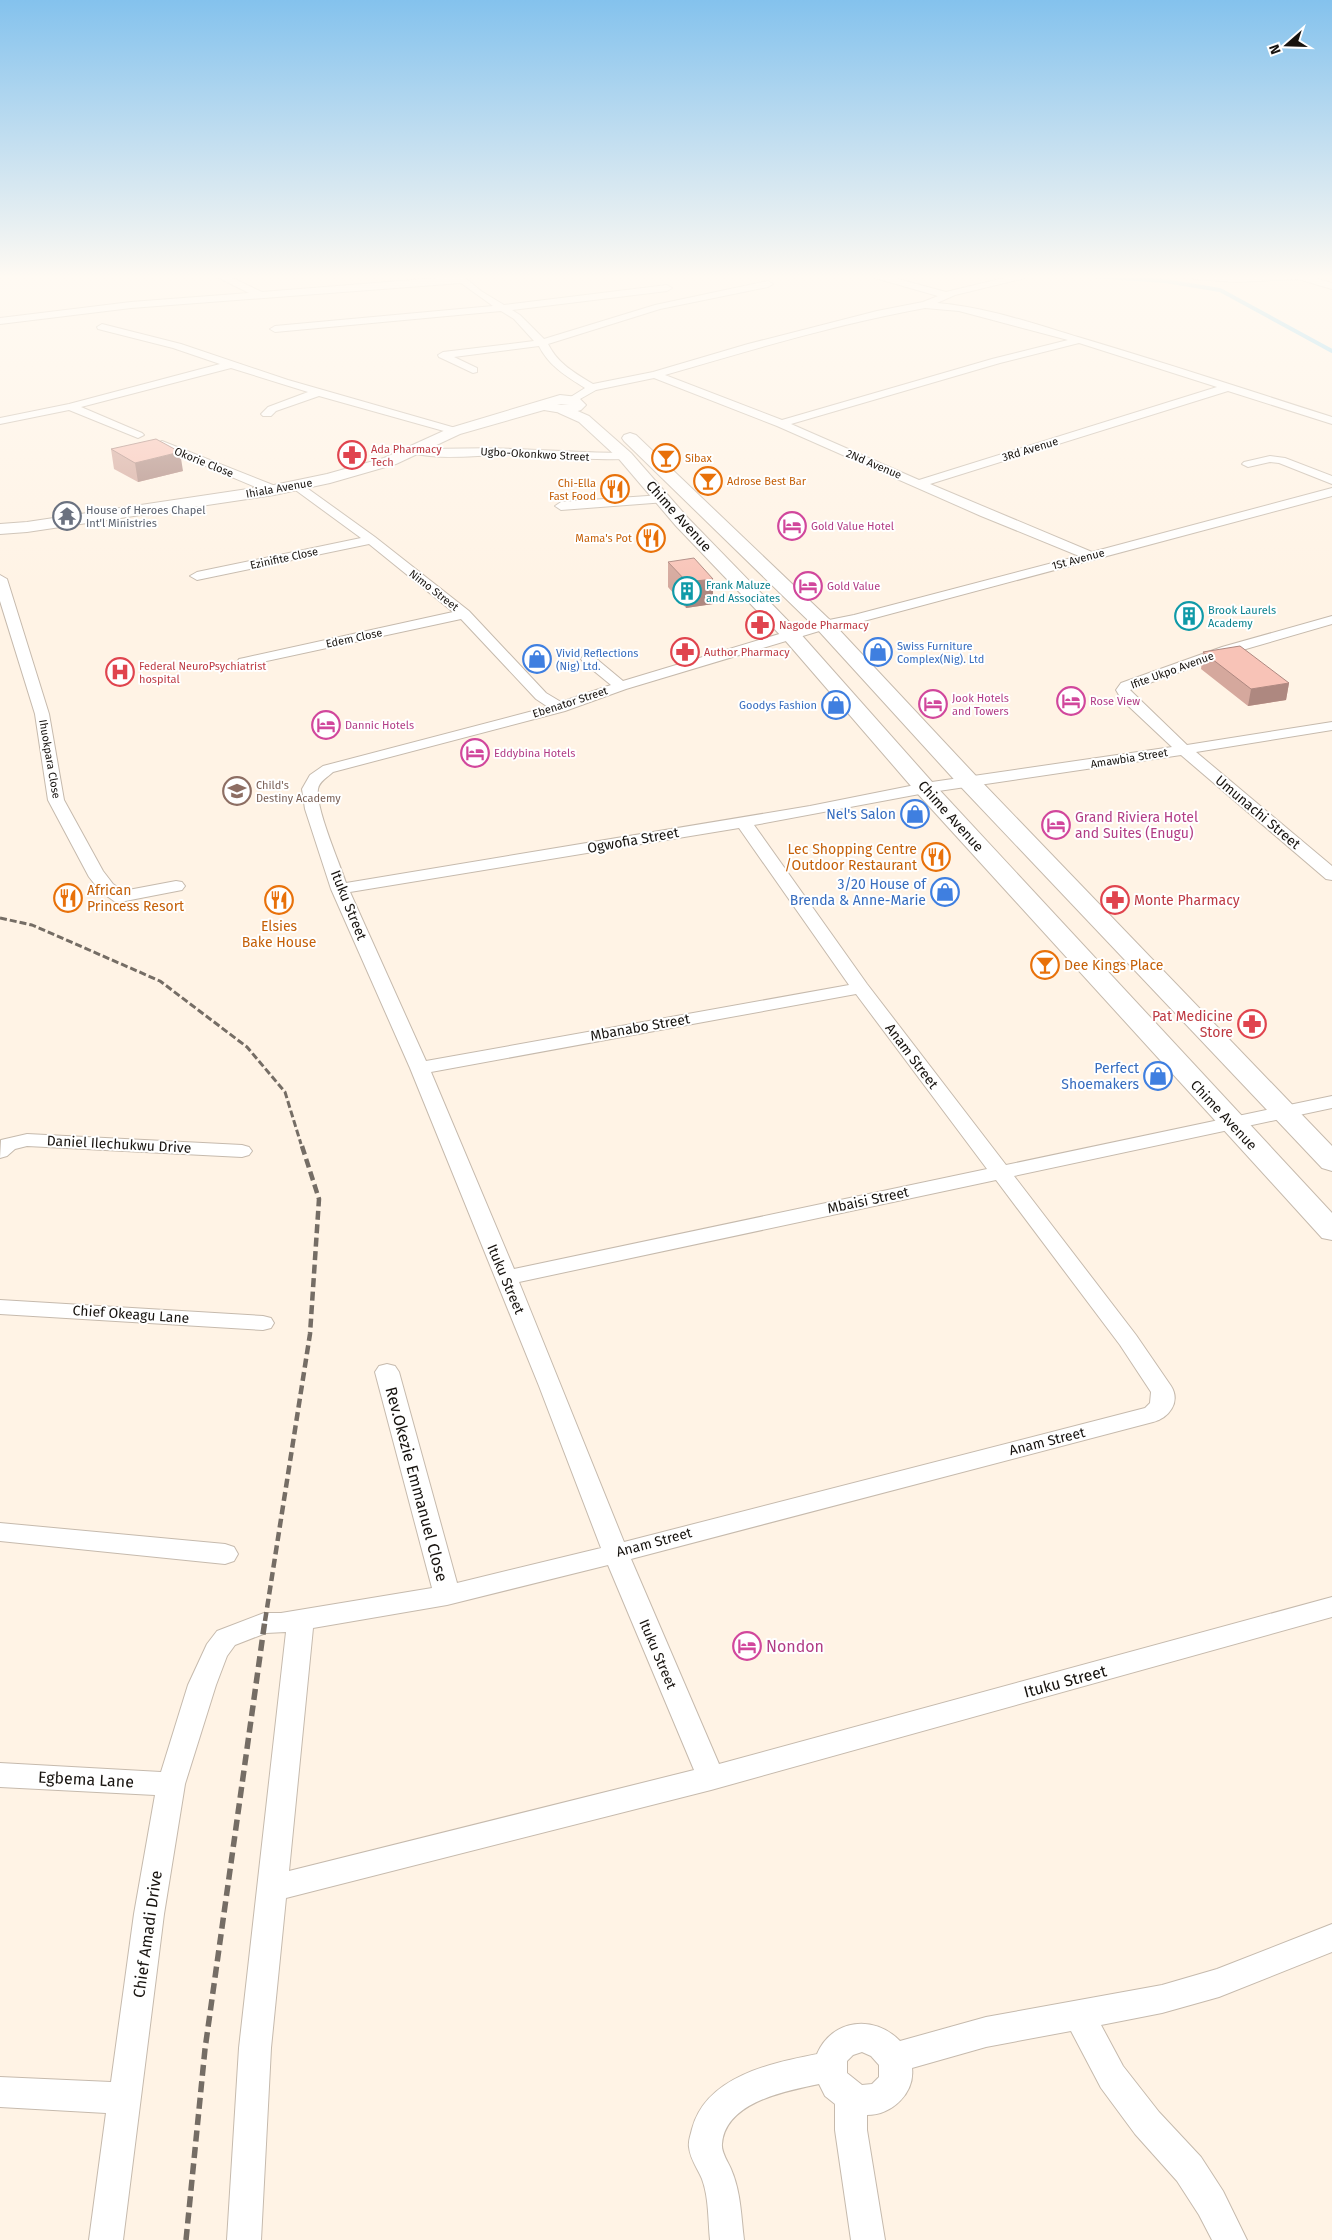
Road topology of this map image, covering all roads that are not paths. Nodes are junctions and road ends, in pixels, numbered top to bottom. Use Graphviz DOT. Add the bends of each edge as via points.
graph roads {
  1 [pos="170,381"];
  2 [pos="283,381"];
  3 [pos="566,381"];
  4 [pos="637,381"];
  5 [pos="669,381"];
  6 [pos="929,381"];
  7 [pos="1204,381"];
  8 [pos="1226,388"];
  9 [pos="319,392"];
  10 [pos="568,402"];
  11 [pos="70,407"];
  12 [pos="267,414"];
  13 [pos="508,415"];
  14 [pos="0,421"];
  15 [pos="1332,421"];
  16 [pos="781,424"];
  17 [pos="455,431"];
  18 [pos="138,435"];
  19 [pos="162,444"];
  20 [pos="416,450"];
  21 [pos="625,456"];
  22 [pos="1248,464"];
  23 [pos="1332,480"];
  24 [pos="919,484"];
  25 [pos="296,486"];
  26 [pos="274,490"];
  27 [pos="1332,492"];
  28 [pos="662,499"];
  29 [pos="561,506"];
  30 [pos="0,529"];
  31 [pos="371,540"];
  32 [pos="1091,556"];
  33 [pos="196,576"];
  34 [pos="0,579"];
  35 [pos="464,614"];
  36 [pos="1332,620"];
  37 [pos="824,625"];
  38 [pos="791,635"];
  39 [pos="588,659"];
  40 [pos="244,662"];
  41 [pos="621,686"];
  42 [pos="560,708"];
  43 [pos="1332,726"];
  44 [pos="1183,749"];
  45 [pos="316,778"];
  46 [pos="970,782"];
  47 [pos="925,788"];
  48 [pos="743,821"];
  49 [pos="1332,876"];
  50 [pos="176,886"];
  51 [pos="340,889"];
  52 [pos="861,988"];
  53 [pos="420,1068"];
  54 [pos="1332,1102"];
  55 [pos="1284,1112"];
  56 [pos="1232,1124"];
  57 [pos="242,1151"];
  58 [pos="0,1152"];
  59 [pos="1332,1162"];
  60 [pos="1000,1172"];
  61 [pos="1332,1231"];
  62 [pos="505,1278"];
  63 [pos="0,1306"];
  64 [pos="262,1323"];
  65 [pos="387,1372"];
  66 [pos="0,1532"];
  67 [pos="615,1552"];
  68 [pos="225,1554"];
  69 [pos="447,1595"];
  70 [pos="1332,1608"];
  71 [pos="301,1620"];
  72 [pos="226,1638"];
  73 [pos="0,1774"];
  74 [pos="711,1778"];
  75 [pos="171,1784"];
  76 [pos="273,1888"];
  77 [pos="1332,1938"];
  78 [pos="1079,2014"];
  79 [pos="894,2058"];
  80 [pos="830,2067"];
  81 [pos="0,2092"];
  82 [pos="124,2098"];
  83 [pos="851,2098"];
  84 [pos="106,2240"];
  85 [pos="244,2240"];
  86 [pos="727,2240"];
  87 [pos="868,2240"];
  88 [pos="1230,2240"];
  1 -- 11 [label="street"];
  2 -- 9 [label="street"];
  3 -- 10 [label="street"];
  4 -- 10 [label="street"];
  5 -- 16 [label="street, 2Nd Avenue"];
  6 -- 16 [label="street"];
  7 -- 8 [label="street"];
  8 -- 15 [label="street"];
  8 -- 24 [label="street, 3Rd Avenue"];
  9 -- 12 [label="street" via="272,409"];
  9 -- 17 [label="street"];
  10 -- 13 [label="main road, Chime Avenue"];
  10 -- 21 [label="main road, Chime Avenue"];
  10 -- 37 [label="main road, Chime Avenue" via="595,405 604,412"];
  11 -- 14 [label="street"];
  11 -- 18 [label="street"];
  13 -- 17 [label="main road, Ihiala Avenue"];
  16 -- 24 [label="street, 2Nd Avenue"];
  17 -- 20 [label="main road, Ihiala Avenue"];
  19 -- 26 [label="street, Okorie Close"];
  20 -- 21 [label="street, Ugbo-Okonkwo Street" via="449,454 512,452 580,458"];
  20 -- 25 [label="main road, Ihiala Avenue" via="358,471"];
  21 -- 28 [label="main road, Chime Avenue"];
  22 -- 23 [label="street" via="1281,460"];
  24 -- 32 [label="street, 2Nd Avenue"];
  25 -- 26 [label="main road, Ihiala Avenue"];
  25 -- 31 [label="street, Nimo Street"];
  26 -- 30 [label="main road, Ihiala Avenue"];
  27 -- 32 [label="street, 1St Avenue"];
  28 -- 29 [label="street"];
  28 -- 38 [label="main road, Chime Avenue"];
  31 -- 33 [label="street, Ezinifite Close"];
  31 -- 35 [label="street, Nimo Street"];
  32 -- 37 [label="street, 1St Avenue"];
  34 -- 50 [label="street, Ihuokpara Close" via="42,714 56,800 95,873 107,888 120,897"];
  35 -- 40 [label="street, Edem Close"];
  35 -- 42 [label="street, Nimo Street" via="541,696"];
  36 -- 44 [label="street, Ifite Ukpo Avenue" via="1227,650 1126,686 1123,690 1126,697"];
  37 -- 38 [label="street, Ebenator Street"];
  37 -- 46 [label="main road, Chime Avenue"];
  38 -- 41 [label="street, Ebenator Street"];
  38 -- 47 [label="main road, Chime Avenue"];
  39 -- 41 [label="street"];
  41 -- 42 [label="street, Ebenator Street"];
  42 -- 45 [label="street, Ebenator Street" via="328,769"];
  43 -- 44 [label="street, Amawbia Street"];
  44 -- 46 [label="street, Amawbia Street"];
  44 -- 49 [label="street, Umunachi Street"];
  45 -- 51 [label="street, Ituku Street" via="310,790 313,809"];
  46 -- 47 [label="street, Amawbia Street"];
  46 -- 55 [label="main road, Chime Avenue"];
  47 -- 48 [label="street, Ogwofia Street"];
  47 -- 56 [label="main road, Chime Avenue"];
  48 -- 51 [label="street, Ogwofia Street"];
  48 -- 52 [label="street, Anam Street"];
  51 -- 53 [label="street, Ituku Street"];
  52 -- 53 [label="street, Mbanabo Street"];
  52 -- 60 [label="street, Anam Street"];
  53 -- 62 [label="street, Ituku Street"];
  54 -- 55 [label="street, Mbaisi Street"];
  55 -- 56 [label="street, Mbaisi Street"];
  55 -- 59 [label="main road, Chime Avenue"];
  56 -- 60 [label="street, Mbaisi Street"];
  56 -- 61 [label="main road, Chime Avenue"];
  57 -- 58 [label="street, Daniel Ilechukwu Drive" via="27,1140 8,1144"];
  60 -- 62 [label="street, Mbaisi Street"];
  60 -- 67 [label="street, Anam Street" via="1128,1340 1163,1392 1162,1406 1152,1414"];
  62 -- 67 [label="street, Ituku Street" via="552,1386"];
  63 -- 64 [label="street, Chief Okeagu Lane"];
  65 -- 69 [label="street, Rev.Okezie Emmanuel Close"];
  66 -- 68 [label="street"];
  67 -- 69 [label="street, Anam Street"];
  67 -- 74 [label="street, Ituku Street"];
  69 -- 71 [label="street, Anam Street"];
  70 -- 74 [label="street, Ituku Street"];
  71 -- 72 [label="street, Anam Street" via="264,1624"];
  71 -- 76 [label="street"];
  72 -- 75 [label="street, Chief Amadi Drive" via="216,1651 202,1685"];
  73 -- 75 [label="street, Egbema Lane"];
  74 -- 76 [label="street, Ituku Street"];
  75 -- 82 [label="street, Chief Amadi Drive" via="149,1914"];
  76 -- 85 [label="street" via="255,2048"];
  77 -- 78 [label="street" via="1219,1983 1162,1999"];
  78 -- 79 [label="street" via="986,2032"];
  78 -- 88 [label="street" via="1112,2078 1147,2123 1189,2168"];
  79 -- 80 [label="street" via="887,2047 863,2037 839,2045 832,2055"];
  79 -- 83 [label="street" via="896,2082 888,2092 878,2099"];
  80 -- 83 [label="street" via="832,2079"];
  80 -- 86 [label="street" via="752,2086 732,2098 710,2125 704,2146 720,2180"];
  81 -- 82 [label="street"];
  82 -- 84 [label="street, Chief Amadi Drive"];
  83 -- 87 [label="street" via="851,2130"];
}
